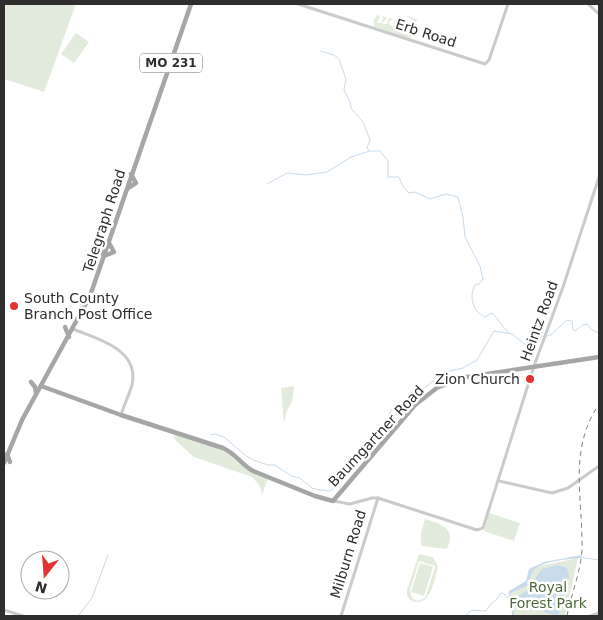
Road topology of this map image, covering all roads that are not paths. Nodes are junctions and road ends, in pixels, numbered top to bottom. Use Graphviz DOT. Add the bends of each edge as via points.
graph roads {
  1 [pos="191,4"];
  2 [pos="298,4"];
  3 [pos="508,4"];
  4 [pos="588,4"];
  5 [pos="599,14"];
  6 [pos="599,178"];
  7 [pos="109,243"];
  8 [pos="104,256"];
  9 [pos="76,323"];
  10 [pos="73,329"];
  11 [pos="68,337"];
  12 [pos="599,357"];
  13 [pos="536,359"];
  14 [pos="542,365"];
  15 [pos="534,366"];
  16 [pos="46,377"];
  17 [pos="31,382"];
  18 [pos="41,386"];
  19 [pos="49,390"];
  20 [pos="36,394"];
  21 [pos="124,406"];
  22 [pos="120,415"];
  23 [pos="131,418"];
  24 [pos="7,454"];
  25 [pos="10,462"];
  26 [pos="4,463"];
  27 [pos="599,466"];
  28 [pos="499,481"];
  29 [pos="338,494"];
  30 [pos="378,498"];
  31 [pos="326,499"];
  32 [pos="333,501"];
  33 [pos="343,503"];
  34 [pos="4,610"];
  35 [pos="599,613"];
  36 [pos="23,616"];
  37 [pos="341,616"];
  38 [pos="590,616"];
  1 -- 7 [label="main road, Telegraph Road / MO 231"];
  2 -- 3 [label="street, Erb Road" via="485,64"];
  4 -- 5 [label="street"];
  6 -- 13 [label="street, Heintz Road"];
  7 -- 8 [label="main road, Telegraph Road / MO 231"];
  7 -- 8 [label="main road" via="99,247"];
  7 -- 8 [label="main road" via="114,252"];
  8 -- 9 [label="main road, Telegraph Road / MO 231" via="90,296"];
  9 -- 10 [label="main road, Telegraph Road / MO 231"];
  9 -- 11 [label="main road" via="66,326"];
  10 -- 11 [label="main road, Telegraph Road / MO 231"];
  10 -- 21 [label="street" via="108,342 125,358 132,379"];
  11 -- 16 [label="main road, Telegraph Road / MO 231"];
  12 -- 14 [label="main road, Baumgartner Road"];
  13 -- 14 [label="street"];
  13 -- 15 [label="street, Heintz Road"];
  14 -- 15 [label="main road, Baumgartner Road"];
  15 -- 28 [label="street, Heintz Road"];
  15 -- 29 [label="main road, Baumgartner Road" via="462,378 432,391 415,405"];
  16 -- 18 [label="main road, Telegraph Road / MO 231"];
  16 -- 19 [label="main road"];
  17 -- 20 [label="main road"];
  18 -- 19 [label="main road, Baumgartner Road"];
  18 -- 20 [label="main road, Telegraph Road / MO 231"];
  19 -- 20 [label="main road"];
  19 -- 22 [label="main road, Baumgartner Road"];
  20 -- 24 [label="main road, Telegraph Road / MO 231"];
  21 -- 22 [label="street"];
  21 -- 23 [label="street"];
  22 -- 23 [label="main road, Baumgartner Road"];
  23 -- 31 [label="main road, Baumgartner Road" via="223,448 253,471"];
  24 -- 25 [label="main road"];
  24 -- 26 [label="main road, Telegraph Road / MO 231"];
  27 -- 28 [label="street" via="568,488 554,492"];
  28 -- 30 [label="street, Heintz Road" via="481,530"];
  29 -- 31 [label="main road"];
  29 -- 32 [label="main road, Baumgartner Road"];
  29 -- 33 [label="street"];
  30 -- 33 [label="street"];
  30 -- 37 [label="street, Milburn Road"];
  31 -- 32 [label="main road, Baumgartner Road"];
  32 -- 33 [label="street"];
  34 -- 36 [label="street"];
  35 -- 38 [label="street"];
}
